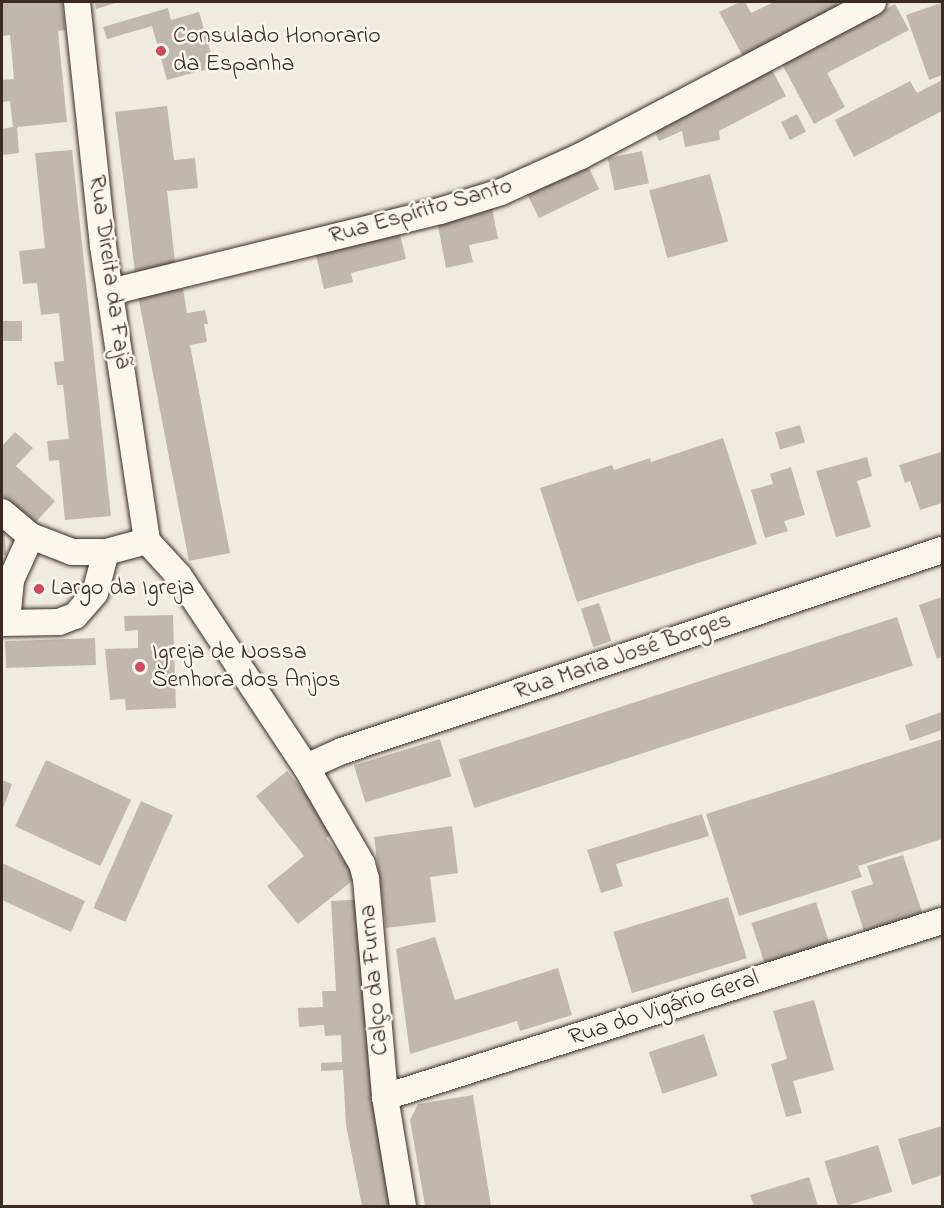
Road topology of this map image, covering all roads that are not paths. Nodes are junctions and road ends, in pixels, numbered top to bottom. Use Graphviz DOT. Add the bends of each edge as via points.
graph roads {
  1 [pos="77,2"];
  2 [pos="873,2"];
  3 [pos="110,292"];
  4 [pos="2,512"];
  5 [pos="31,536"];
  6 [pos="147,541"];
  7 [pos="942,550"];
  8 [pos="106,552"];
  9 [pos="4,622"];
  10 [pos="306,767"];
  11 [pos="942,921"];
  12 [pos="385,1096"];
  13 [pos="403,1206"];
  1 -- 3 [label="street, Rua Direita da Fajã"];
  2 -- 3 [label="street, Rua Espírito Santo" via="581,156 501,192 440,211"];
  3 -- 6 [label="street, Rua Direita da Fajã"];
  4 -- 5 [label="street"];
  5 -- 8 [label="street" via="72,552"];
  5 -- 9 [label="street" via="11,580"];
  6 -- 8 [label="street"];
  6 -- 10 [label="street, Calço da Furna" via="179,576"];
  7 -- 10 [label="street, Rua Maria José Borges" via="342,751"];
  8 -- 9 [label="street" via="95,593 75,616 59,622"];
  10 -- 12 [label="street, Calço da Furna" via="354,847 366,879"];
  11 -- 12 [label="street, Rua do Vigário Geral"];
  12 -- 13 [label="street, Calço da Furna"];
}
